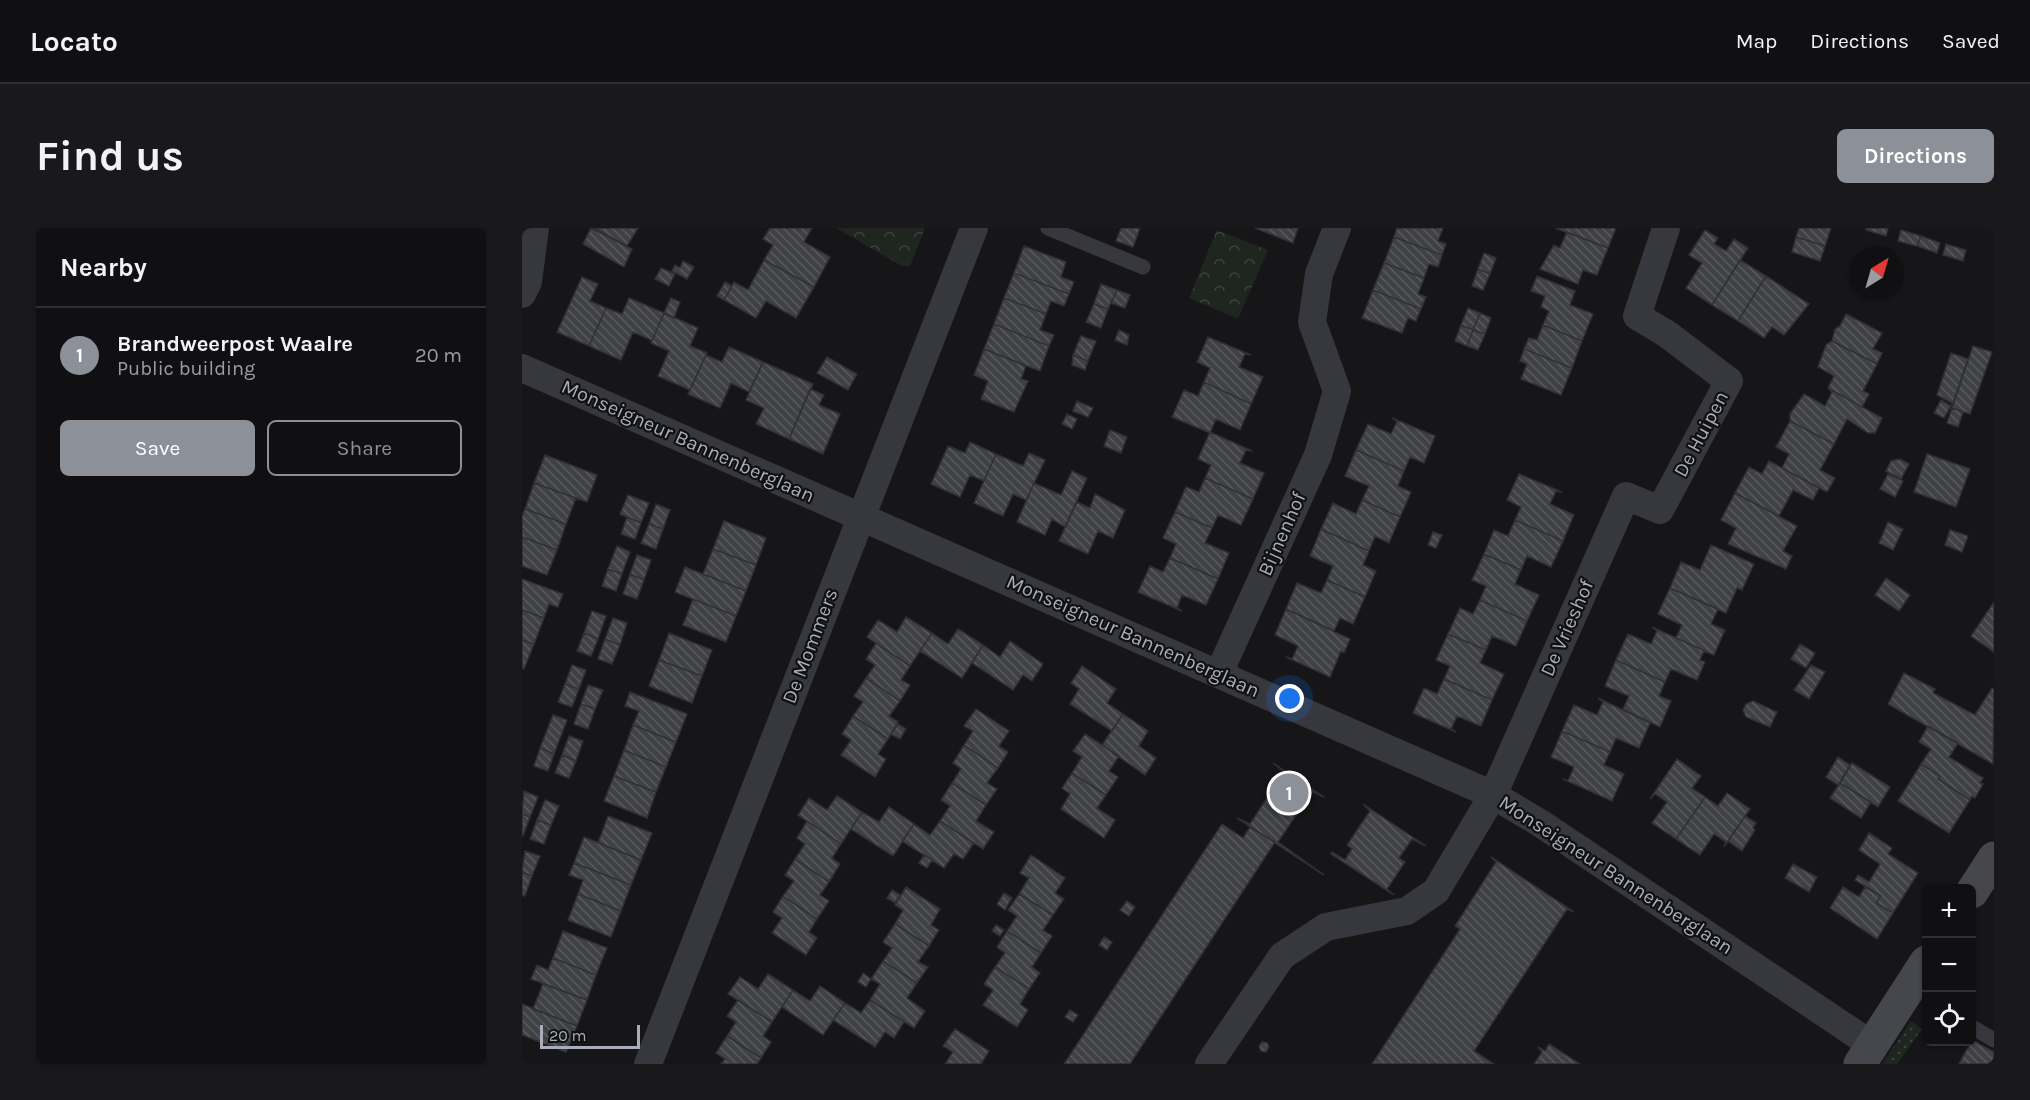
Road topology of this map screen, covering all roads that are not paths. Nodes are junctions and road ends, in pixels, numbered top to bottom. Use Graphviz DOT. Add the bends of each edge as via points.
graph roads {
  1 [pos="536,228"];
  2 [pos="974,228"];
  3 [pos="1048,228"];
  4 [pos="1337,228"];
  5 [pos="1666,228"];
  6 [pos="1143,267"];
  7 [pos="522,294"];
  8 [pos="522,368"];
  9 [pos="1660,510"];
  10 [pos="860,517"];
  11 [pos="1219,673"];
  12 [pos="1493,795"];
  13 [pos="1994,858"];
  14 [pos="1976,885"];
  15 [pos="1918,981"];
  16 [pos="1976,1030"];
  17 [pos="1994,1040"];
  18 [pos="1866,1054"];
  19 [pos="648,1064"];
  20 [pos="1209,1064"];
  1 -- 7 [label="street" via="528,282"];
  2 -- 10 [label="street, De Mommers"];
  3 -- 6 [label="lane"];
  4 -- 11 [label="street, Bijnenhof" via="1319,274 1312,322 1337,391 1318,455"];
  5 -- 9 [label="street, De Huipen" via="1637,316 1729,381"];
  8 -- 10 [label="street, Monseigneur Bannenberglaan"];
  9 -- 12 [label="street, De Vrieshof" via="1626,496"];
  10 -- 11 [label="street, Monseigneur Bannenberglaan"];
  10 -- 19 [label="street, De Mommers"];
  11 -- 12 [label="street, Monseigneur Bannenberglaan"];
  12 -- 18 [label="street, Monseigneur Bannenberglaan" via="1540,823"];
  12 -- 20 [label="street" via="1436,891 1407,911 1326,927 1282,956"];
  13 -- 14 [label="main road"];
  15 -- 18 [label="main road"];
  16 -- 17 [label="lane"];
}
